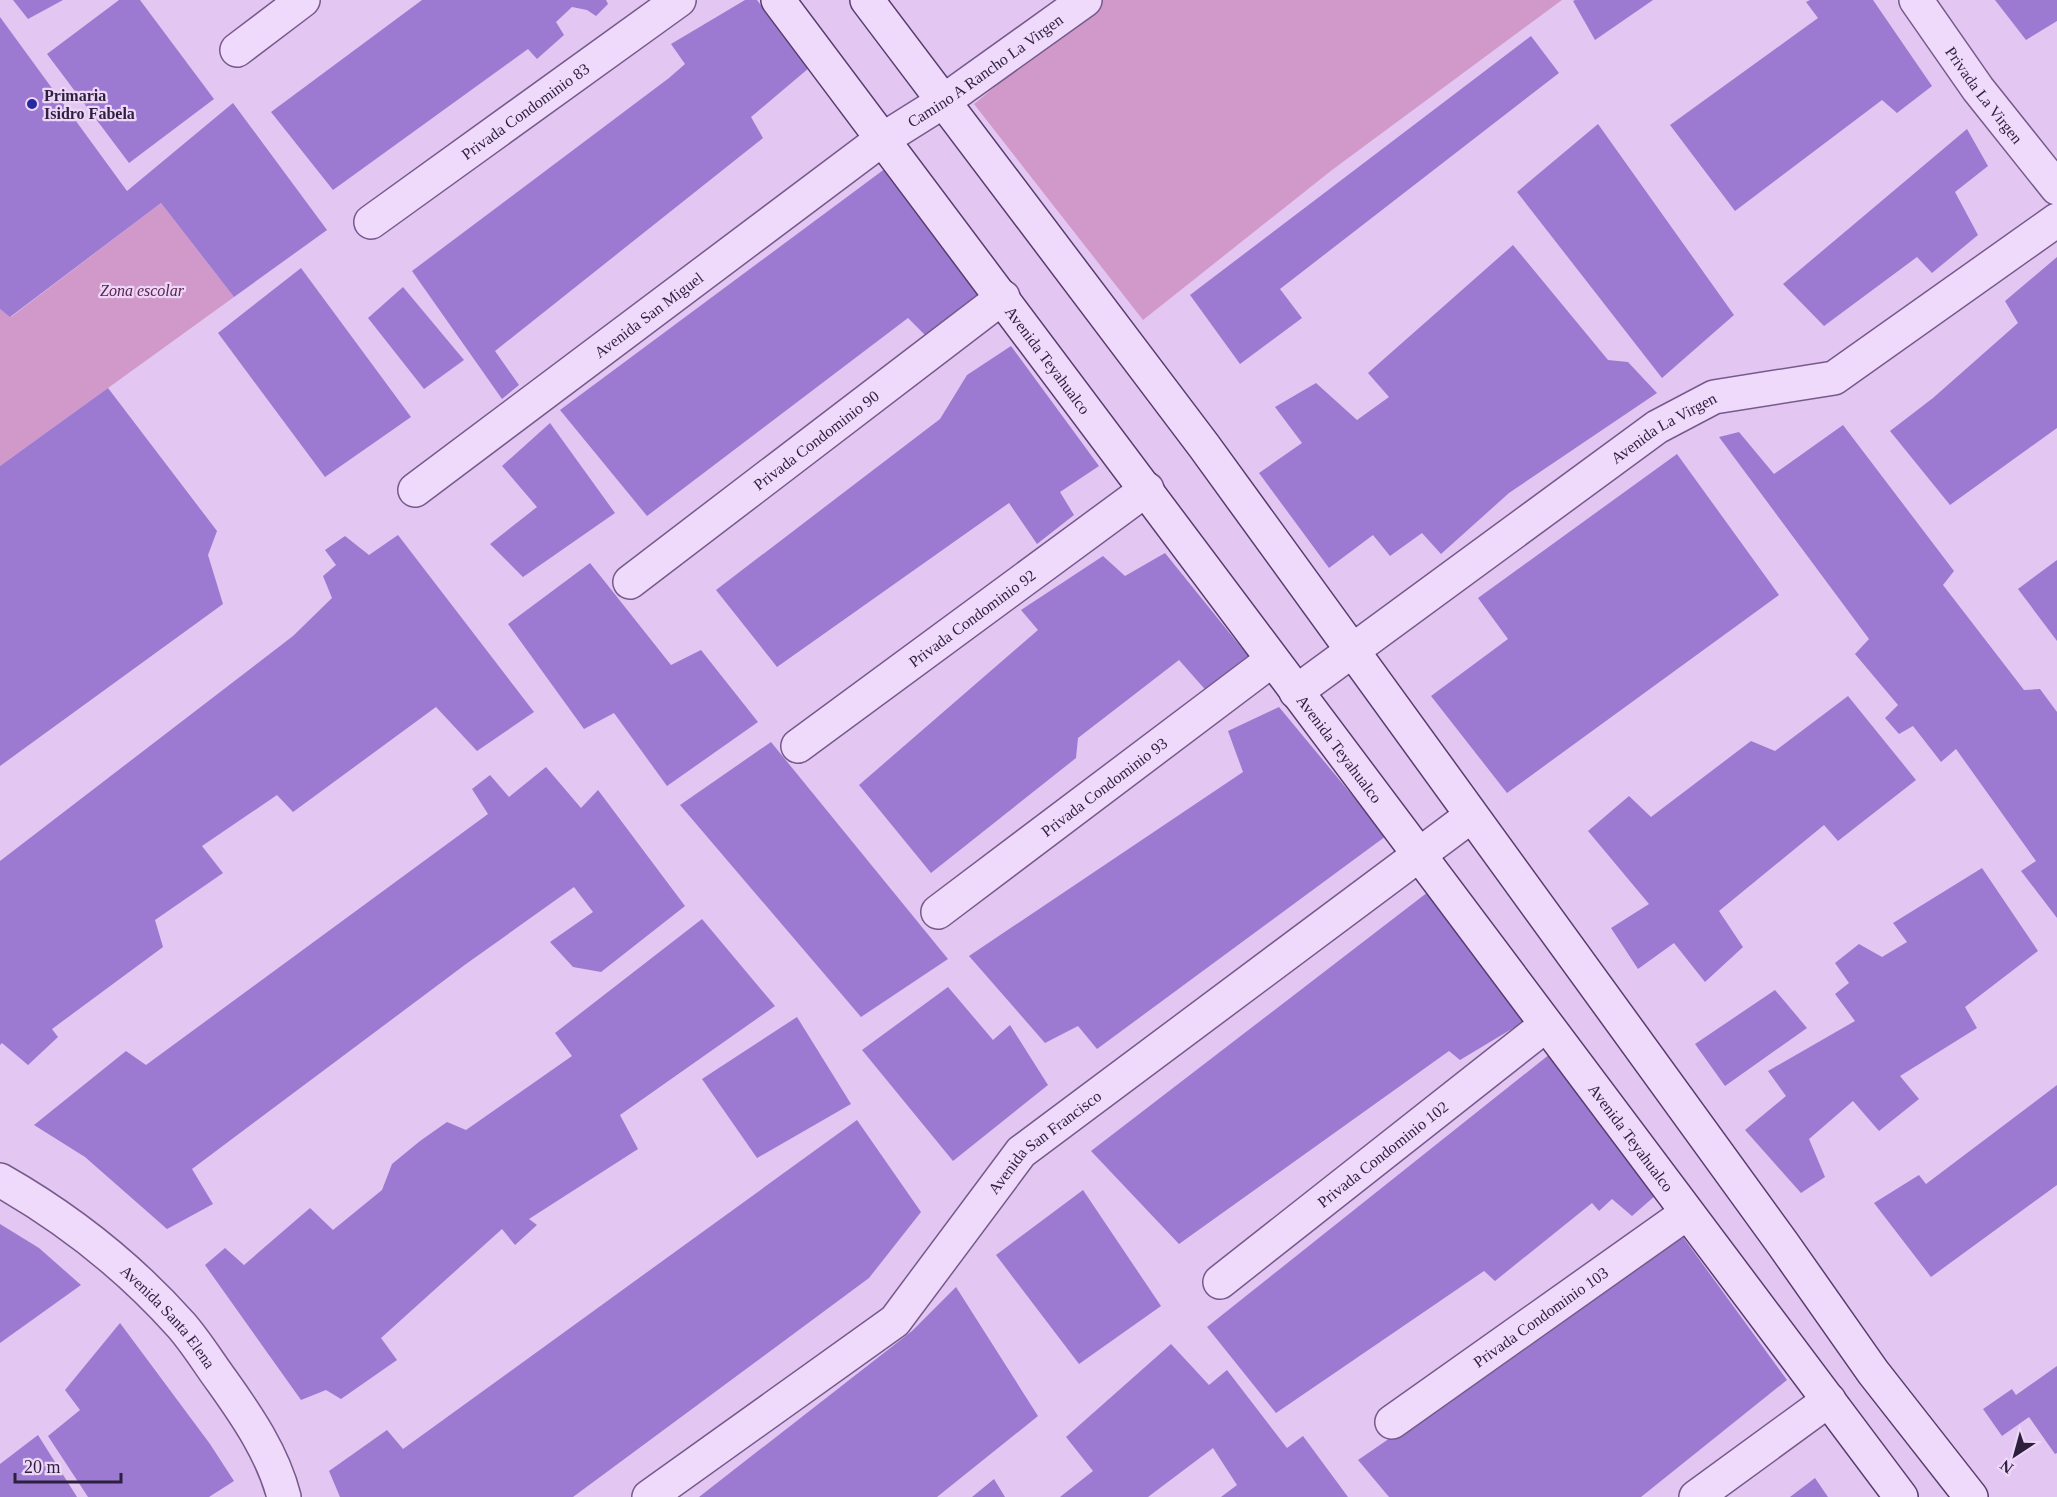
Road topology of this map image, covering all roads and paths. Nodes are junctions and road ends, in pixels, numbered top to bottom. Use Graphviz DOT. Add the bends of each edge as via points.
graph roads {
  1 [pos="303,0"];
  2 [pos="679,0"];
  3 [pos="778,0"];
  4 [pos="867,0"];
  5 [pos="1085,0"];
  6 [pos="1916,0"];
  7 [pos="237,50"];
  8 [pos="944,101"];
  9 [pos="882,140"];
  10 [pos="2057,188"];
  11 [pos="2057,220"];
  12 [pos="371,222"];
  13 [pos="1003,297"];
  14 [pos="1146,489"];
  15 [pos="415,490"];
  16 [pos="630,582"];
  17 [pos="1353,651"];
  18 [pos="1272,660"];
  19 [pos="1296,692"];
  20 [pos="798,746"];
  21 [pos="1471,816"];
  22 [pos="1420,853"];
  23 [pos="938,912"];
  24 [pos="1546,1026"];
  25 [pos="0,1180"];
  26 [pos="1687,1213"];
  27 [pos="1220,1282"];
  28 [pos="1829,1400"];
  29 [pos="1392,1422"];
  30 [pos="284,1497"];
  31 [pos="649,1497"];
  32 [pos="1696,1497"];
  33 [pos="1901,1497"];
  34 [pos="1971,1497"];
  1 -- 7 [label="street"];
  2 -- 12 [label="street, Privada Condominio 83"];
  3 -- 9 [label="street, Avenida Teyahualco"];
  4 -- 8 [label="street"];
  5 -- 8 [label="street, Camino A Rancho La Virgen"];
  6 -- 10 [label="street, Privada La Virgen" via="1978,89"];
  8 -- 9 [label="street, Camino A Rancho La Virgen"];
  8 -- 17 [label="street"];
  9 -- 13 [label="street, Avenida Teyahualco"];
  9 -- 15 [label="street, Avenida San Miguel"];
  11 -- 17 [label="street, Avenida La Virgen" via="1834,378 1714,397 1657,427"];
  13 -- 14 [label="street, Avenida Teyahualco"];
  13 -- 16 [label="street, Privada Condominio 90"];
  14 -- 18 [label="street, Avenida Teyahualco"];
  14 -- 20 [label="street, Privada Condominio 92"];
  17 -- 19 [label="street, Avenida La Virgen"];
  17 -- 21 [label="street"];
  18 -- 19 [label="street, Avenida Teyahualco"];
  18 -- 23 [label="street, Privada Condominio 93"];
  19 -- 22 [label="street, Avenida Teyahualco"];
  21 -- 22 [label="street, Avenida San Francisco"];
  21 -- 34 [label="street" via="1873,1372"];
  22 -- 24 [label="street, Avenida Teyahualco"];
  22 -- 31 [label="street, Avenida San Francisco" via="1021,1152 895,1321"];
  24 -- 26 [label="street, Avenida Teyahualco"];
  24 -- 27 [label="street, Privada Condominio 102"];
  25 -- 30 [label="street, Avenida Santa Elena" via="44,1205 137,1279 182,1327 247,1415 279,1478"];
  26 -- 28 [label="street, Avenida Teyahualco"];
  26 -- 29 [label="street, Privada Condominio 103"];
  28 -- 32 [label="street"];
  28 -- 33 [label="street, Avenida Teyahualco"];
}
